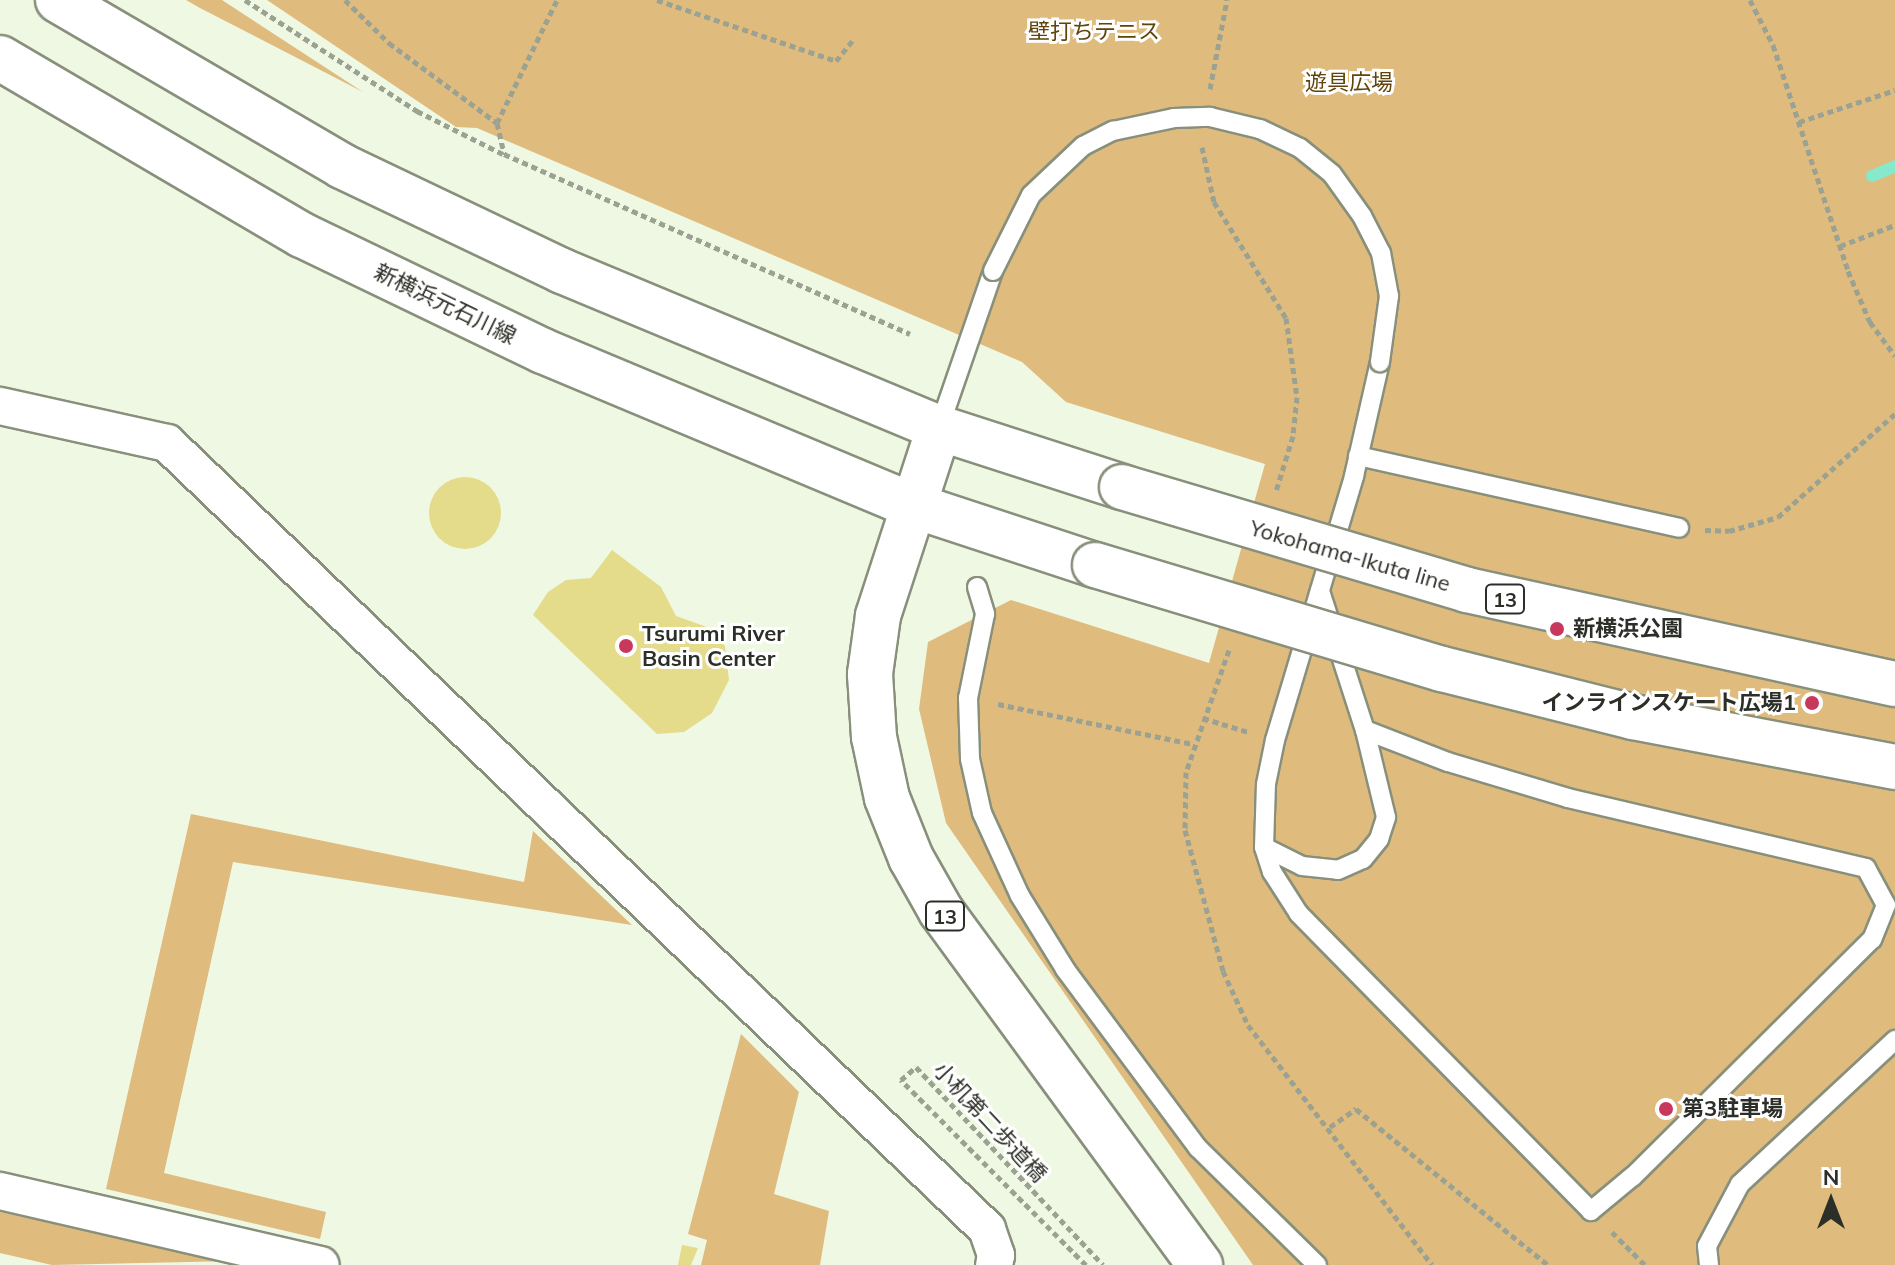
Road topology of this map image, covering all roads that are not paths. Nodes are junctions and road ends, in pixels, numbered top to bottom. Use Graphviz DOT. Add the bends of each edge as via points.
graph roads {
  1 [pos="58,0"];
  2 [pos="0,58"];
  3 [pos="0,406"];
  4 [pos="939,428"];
  5 [pos="1358,456"];
  6 [pos="912,505"];
  7 [pos="1679,528"];
  8 [pos="977,587"];
  9 [pos="1320,591"];
  10 [pos="1895,684"];
  11 [pos="1365,730"];
  12 [pos="1895,767"];
  13 [pos="1264,847"];
  14 [pos="1895,1040"];
  15 [pos="0,1191"];
  16 [pos="252,1258"];
  17 [pos="321,1265"];
  18 [pos="994,1265"];
  19 [pos="1200,1265"];
  20 [pos="1317,1265"];
  21 [pos="1709,1265"];
  1 -- 4 [label="main road" via="342,166 562,271"];
  2 -- 6 [label="main road, 新横浜元石川線" via="302,235 543,351"];
  3 -- 18 [label="street" via="167,443 987,1229"];
  4 -- 5 [label="lane, bridge" via="993,271 1031,195 1083,146 1127,127 1210,117 1300,148 1332,174 1381,253 1389,296"];
  4 -- 6 [label="main road, 13"];
  4 -- 10 [label="main road, Yokohama-Ikuta line / 13, bridge" via="1467,590"];
  5 -- 7 [label="lane"];
  5 -- 9 [label="lane"];
  6 -- 12 [label="main road, bridge" via="1457,673 1633,717"];
  6 -- 19 [label="main road, 13" via="878,616 870,674 874,737 887,798 911,858 941,911"];
  8 -- 20 [label="lane" via="985,614 968,698 970,759 982,813 1035,921 1198,1148"];
  9 -- 11 [label="lane"];
  9 -- 13 [label="lane" via="1275,740 1266,784"];
  11 -- 13 [label="lane" via="1386,817 1379,839 1363,859 1338,870 1302,866"];
  11 -- 13 [label="lane" via="1568,798 1866,868 1886,905 1872,939 1633,1176 1591,1211 1299,914 1272,872"];
  14 -- 21 [label="lane" via="1740,1184 1707,1246"];
  15 -- 16 [label="street"];
  16 -- 17 [label="street"];
}
